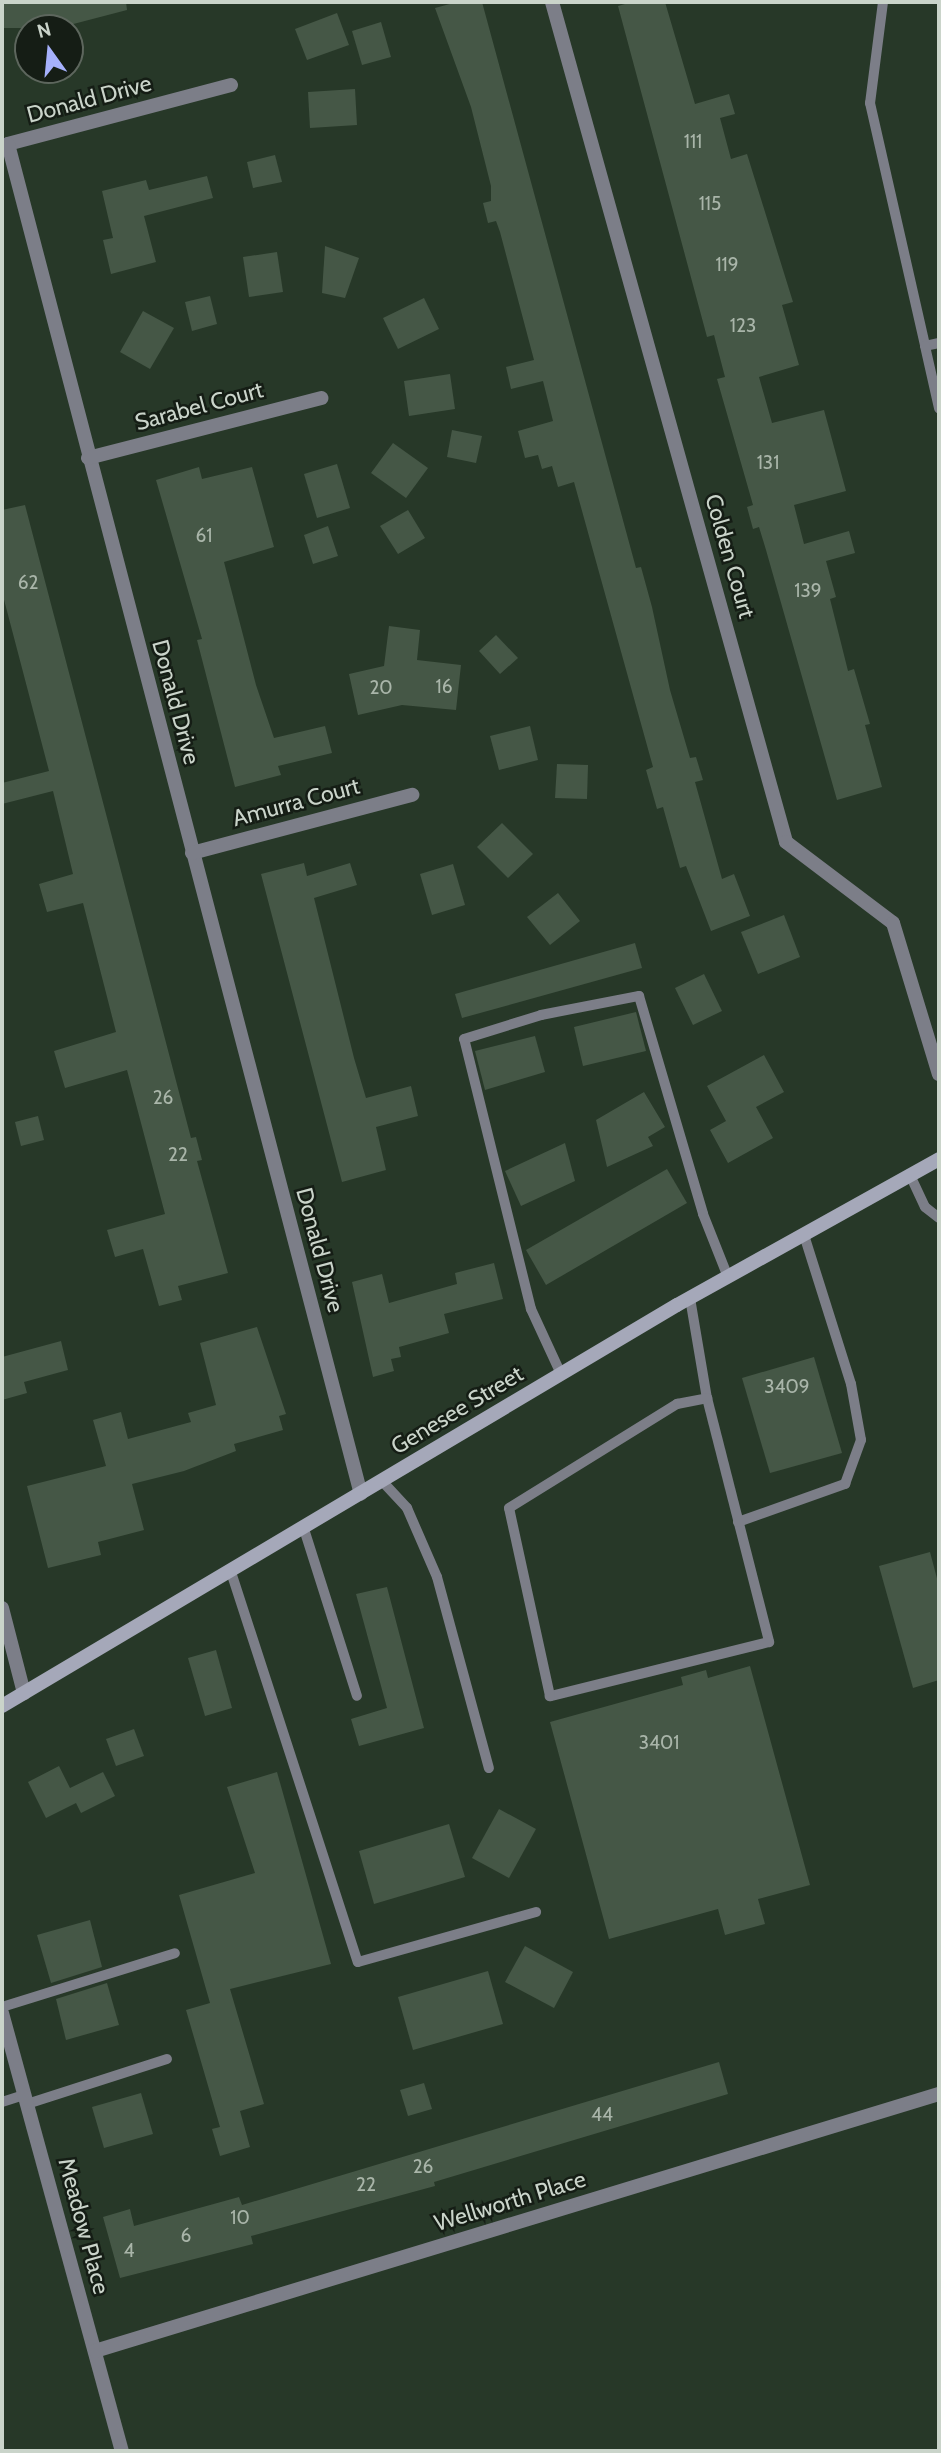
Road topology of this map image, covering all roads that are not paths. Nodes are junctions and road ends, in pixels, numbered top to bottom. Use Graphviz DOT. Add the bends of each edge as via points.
graph roads {
  1 [pos="552,2"];
  2 [pos="883,2"];
  3 [pos="231,85"];
  4 [pos="939,343"];
  5 [pos="925,346"];
  6 [pos="321,398"];
  7 [pos="939,408"];
  8 [pos="88,458"];
  9 [pos="412,795"];
  10 [pos="192,853"];
  11 [pos="939,1074"];
  12 [pos="939,1159"];
  13 [pos="911,1175"];
  14 [pos="939,1218"];
  15 [pos="804,1235"];
  16 [pos="728,1277"];
  17 [pos="690,1298"];
  18 [pos="561,1374"];
  19 [pos="707,1398"];
  20 [pos="382,1481"];
  21 [pos="361,1494"];
  22 [pos="738,1522"];
  23 [pos="304,1529"];
  24 [pos="230,1572"];
  25 [pos="2,1608"];
  26 [pos="24,1693"];
  27 [pos="357,1696"];
  28 [pos="2,1706"];
  29 [pos="489,1768"];
  30 [pos="536,1912"];
  31 [pos="175,1953"];
  32 [pos="2,2010"];
  33 [pos="6,2044"];
  34 [pos="167,2059"];
  35 [pos="939,2094"];
  36 [pos="26,2100"];
  37 [pos="2,2102"];
  38 [pos="95,2351"];
  39 [pos="122,2451"];
  1 -- 11 [label="street, Colden Court" via="786,842 893,923"];
  2 -- 5 [label="lane" via="870,103"];
  3 -- 8 [label="street, Donald Drive" via="8,144"];
  4 -- 5 [label="lane"];
  5 -- 7 [label="lane"];
  6 -- 8 [label="street, Sarabel Court"];
  8 -- 10 [label="street, Donald Drive"];
  9 -- 10 [label="street, Amurra Court"];
  10 -- 21 [label="street, Donald Drive"];
  12 -- 13 [label="main road, Genesee Street"];
  13 -- 14 [label="lane" via="925,1207"];
  13 -- 15 [label="main road, Genesee Street"];
  15 -- 16 [label="main road, Genesee Street"];
  15 -- 22 [label="lane" via="851,1384 861,1440 845,1484"];
  16 -- 17 [label="main road, Genesee Street"];
  16 -- 18 [label="lane" via="703,1214 639,996 541,1015 464,1039 531,1308"];
  17 -- 18 [label="main road, Genesee Street"];
  17 -- 19 [label="lane"];
  18 -- 20 [label="main road, Genesee Street"];
  19 -- 22 [label="lane"];
  19 -- 22 [label="lane" via="677,1404 509,1508 550,1696 769,1642"];
  20 -- 21 [label="main road, Genesee Street"];
  20 -- 29 [label="lane" via="407,1508 437,1577"];
  21 -- 23 [label="main road, Genesee Street"];
  23 -- 24 [label="main road, Genesee Street"];
  23 -- 27 [label="lane"];
  24 -- 26 [label="main road, Genesee Street"];
  24 -- 30 [label="lane" via="265,1690 304,1784 358,1962"];
  25 -- 26 [label="street"];
  26 -- 28 [label="main road, Genesee Street"];
  31 -- 32 [label="lane"];
  32 -- 33 [label="street, Meadow Place"];
  33 -- 36 [label="street, Meadow Place"];
  34 -- 36 [label="lane"];
  35 -- 38 [label="street, Wellworth Place"];
  36 -- 37 [label="lane"];
  36 -- 38 [label="street, Meadow Place"];
  38 -- 39 [label="street, Meadow Place"];
}
